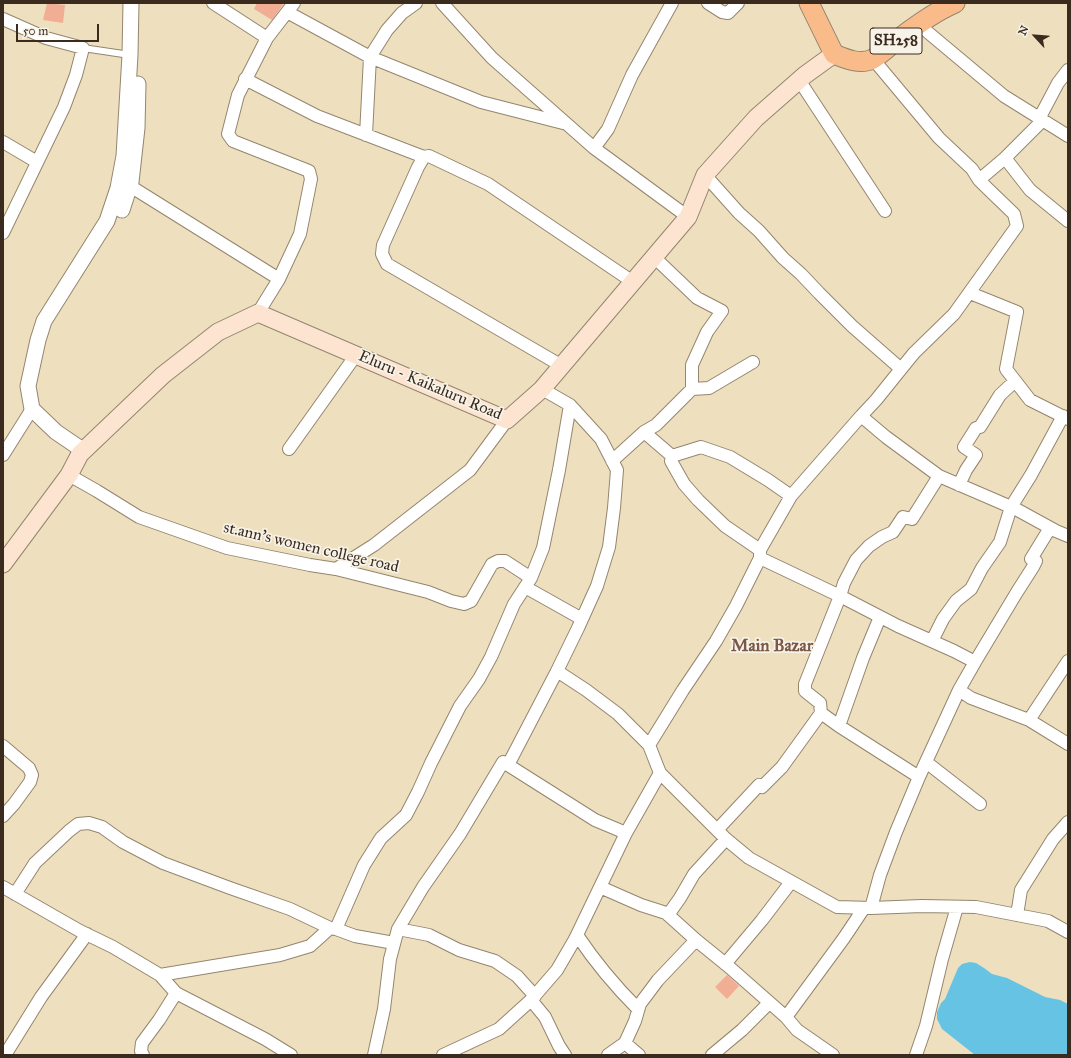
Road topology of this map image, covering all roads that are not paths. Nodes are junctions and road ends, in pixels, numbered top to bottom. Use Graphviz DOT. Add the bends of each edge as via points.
graph roads {
  1 [pos="131,3"];
  2 [pos="141,3"];
  3 [pos="213,3"];
  4 [pos="416,3"];
  5 [pos="442,3"];
  6 [pos="672,3"];
  7 [pos="708,3"];
  8 [pos="738,3"];
  9 [pos="809,3"];
  10 [pos="949,4"];
  11 [pos="290,8"];
  12 [pos="3,19"];
  13 [pos="918,24"];
  14 [pos="267,38"];
  15 [pos="83,48"];
  16 [pos="834,54"];
  17 [pos="130,55"];
  18 [pos="370,57"];
  19 [pos="873,59"];
  20 [pos="1068,70"];
  21 [pos="245,79"];
  22 [pos="799,80"];
  23 [pos="1042,119"];
  24 [pos="566,123"];
  25 [pos="366,135"];
  26 [pos="1068,136"];
  27 [pos="3,142"];
  28 [pos="594,148"];
  29 [pos="424,157"];
  30 [pos="1005,158"];
  31 [pos="37,162"];
  32 [pos="705,176"];
  33 [pos="979,180"];
  34 [pos="130,186"];
  35 [pos="885,211"];
  36 [pos="688,216"];
  37 [pos="1068,221"];
  38 [pos="3,233"];
  39 [pos="654,257"];
  40 [pos="279,279"];
  41 [pos="633,282"];
  42 [pos="970,293"];
  43 [pos="258,313"];
  44 [pos="38,340"];
  45 [pos="356,355"];
  46 [pos="753,362"];
  47 [pos="562,366"];
  48 [pos="902,369"];
  49 [pos="1015,381"];
  50 [pos="692,389"];
  51 [pos="542,390"];
  52 [pos="570,405"];
  53 [pos="32,409"];
  54 [pos="861,416"];
  55 [pos="1065,418"];
  56 [pos="507,420"];
  57 [pos="644,432"];
  58 [pos="289,449"];
  59 [pos="84,451"];
  60 [pos="3,455"];
  61 [pos="672,456"];
  62 [pos="612,461"];
  63 [pos="69,475"];
  64 [pos="939,476"];
  65 [pos="959,485"];
  66 [pos="791,496"];
  67 [pos="1011,507"];
  68 [pos="1050,528"];
  69 [pos="1068,536"];
  70 [pos="760,554"];
  71 [pos="3,564"];
  72 [pos="336,569"];
  73 [pos="528,583"];
  74 [pos="840,596"];
  75 [pos="880,616"];
  76 [pos="582,619"];
  77 [pos="932,641"];
  78 [pos="1068,661"];
  79 [pos="975,662"];
  80 [pos="557,671"];
  81 [pos="960,690"];
  82 [pos="821,712"];
  83 [pos="1029,720"];
  84 [pos="839,726"];
  85 [pos="1068,744"];
  86 [pos="649,745"];
  87 [pos="4,748"];
  88 [pos="926,762"];
  89 [pos="508,765"];
  90 [pos="660,773"];
  91 [pos="919,777"];
  92 [pos="980,804"];
  93 [pos="3,816"];
  94 [pos="1068,822"];
  95 [pos="717,830"];
  96 [pos="626,833"];
  97 [pos="726,839"];
  98 [pos="791,882"];
  99 [pos="600,886"];
  100 [pos="3,887"];
  101 [pos="15,894"];
  102 [pos="957,907"];
  103 [pos="868,908"];
  104 [pos="668,915"];
  105 [pos="1017,915"];
  106 [pos="333,929"];
  107 [pos="398,929"];
  108 [pos="1068,932"];
  109 [pos="87,934"];
  110 [pos="577,935"];
  111 [pos="696,940"];
  112 [pos="394,943"];
  113 [pos="725,964"];
  114 [pos="160,975"];
  115 [pos="176,993"];
  116 [pos="533,998"];
  117 [pos="770,1002"];
  118 [pos="638,1009"];
  119 [pos="786,1017"];
  120 [pos="625,1043"];
  121 [pos="826,1053"];
  122 [pos="6,1055"];
  123 [pos="143,1055"];
  124 [pos="291,1055"];
  125 [pos="374,1055"];
  126 [pos="443,1055"];
  127 [pos="565,1055"];
  128 [pos="608,1055"];
  129 [pos="639,1055"];
  130 [pos="712,1055"];
  131 [pos="916,1055"];
  1 -- 17 [label="street"];
  2 -- 34 [label="street" via="137,128"];
  3 -- 14 [label="street"];
  4 -- 18 [label="street" via="402,13 387,30"];
  5 -- 24 [label="street" via="492,58"];
  6 -- 28 [label="street" via="632,75 608,129"];
  7 -- 8 [label="street" via="728,13"];
  9 -- 16 [label="main road"];
  10 -- 13 [label="main road, SH258"];
  11 -- 14 [label="street"];
  11 -- 18 [label="street"];
  12 -- 15 [label="street" via="46,38"];
  13 -- 19 [label="main road, SH258"];
  13 -- 23 [label="street" via="1004,96"];
  14 -- 21 [label="street"];
  15 -- 17 [label="lane"];
  15 -- 31 [label="street" via="66,101"];
  16 -- 19 [label="main road, SH258" via="851,61"];
  16 -- 22 [label="main road, Eluru - Kaikaluru Road"];
  17 -- 44 [label="street" via="124,156 118,188 107,221 44,321"];
  18 -- 24 [label="street" via="481,102"];
  18 -- 25 [label="street"];
  19 -- 33 [label="street" via="939,138 972,169"];
  20 -- 23 [label="street" via="1058,83"];
  21 -- 25 [label="street" via="317,116"];
  21 -- 40 [label="street" via="238,95 229,136 233,141 309,171 311,179 300,234"];
  22 -- 32 [label="main road, Eluru - Kaikaluru Road" via="756,118"];
  22 -- 35 [label="street"];
  23 -- 26 [label="street"];
  23 -- 30 [label="street"];
  24 -- 28 [label="street"];
  25 -- 29 [label="street"];
  27 -- 31 [label="street"];
  28 -- 36 [label="street"];
  29 -- 41 [label="street" via="429,156 488,184"];
  29 -- 47 [label="street" via="383,245 382,254 387,264"];
  30 -- 33 [label="street"];
  30 -- 37 [label="street" via="1030,190"];
  31 -- 38 [label="street"];
  32 -- 36 [label="main road, Eluru - Kaikaluru Road"];
  32 -- 48 [label="street" via="818,293"];
  33 -- 42 [label="street" via="1014,214 1017,226"];
  34 -- 40 [label="street"];
  34 -- 44 [label="street" via="119,218 50,327"];
  36 -- 39 [label="main road, Eluru - Kaikaluru Road"];
  39 -- 41 [label="main road, Eluru - Kaikaluru Road"];
  39 -- 50 [label="street" via="697,298 722,311 707,332 692,365"];
  40 -- 43 [label="street"];
  41 -- 47 [label="main road, Eluru - Kaikaluru Road"];
  42 -- 48 [label="street" via="954,314 914,353"];
  42 -- 49 [label="street" via="1017,312 1006,369"];
  43 -- 45 [label="main road, Eluru - Kaikaluru Road"];
  43 -- 59 [label="main road" via="218,332 163,375"];
  44 -- 53 [label="street" via="28,386"];
  45 -- 56 [label="main road, Eluru - Kaikaluru Road"];
  45 -- 58 [label="street"];
  46 -- 50 [label="street" via="710,388"];
  47 -- 51 [label="main road, Eluru - Kaikaluru Road"];
  48 -- 54 [label="street"];
  49 -- 55 [label="street" via="1030,400"];
  49 -- 65 [label="street" via="1000,395 964,447 976,455"];
  50 -- 57 [label="street" via="656,425"];
  51 -- 52 [label="street"];
  51 -- 56 [label="main road, Eluru - Kaikaluru Road"];
  52 -- 62 [label="street" via="601,439"];
  52 -- 73 [label="street" via="543,548"];
  53 -- 59 [label="street" via="56,432"];
  53 -- 60 [label="street"];
  54 -- 64 [label="street"];
  54 -- 66 [label="street"];
  55 -- 67 [label="street"];
  56 -- 72 [label="street" via="470,470 374,545"];
  57 -- 61 [label="street"];
  57 -- 62 [label="street"];
  59 -- 63 [label="main road"];
  61 -- 66 [label="street" via="701,447 730,457"];
  61 -- 70 [label="street" via="670,461 684,484 698,500 724,526"];
  62 -- 76 [label="street" via="617,470 609,547 597,586"];
  63 -- 71 [label="main road"];
  63 -- 72 [label="street, st.ann's women college road" via="139,517 227,548"];
  64 -- 65 [label="street"];
  64 -- 74 [label="street" via="912,519 903,517 894,532 882,537 856,560"];
  65 -- 67 [label="street"];
  66 -- 70 [label="street"];
  67 -- 68 [label="street"];
  67 -- 77 [label="street" via="1000,542 970,590 956,600"];
  68 -- 69 [label="street"];
  68 -- 79 [label="street" via="1031,558 1036,561 1033,567"];
  70 -- 74 [label="street"];
  70 -- 86 [label="street" via="736,606 716,641"];
  72 -- 73 [label="street, st.ann's women college road" via="428,592 464,604 471,602 492,564 498,561 505,561"];
  73 -- 76 [label="street, st.ann's women college road"];
  73 -- 106 [label="street" via="514,604 479,679 460,706 406,815 381,838 364,865"];
  74 -- 75 [label="street"];
  74 -- 82 [label="street" via="805,684 805,691 820,703"];
  75 -- 77 [label="street"];
  75 -- 84 [label="street"];
  76 -- 80 [label="street"];
  77 -- 79 [label="street"];
  78 -- 83 [label="street"];
  79 -- 81 [label="street"];
  80 -- 86 [label="street" via="618,714"];
  80 -- 89 [label="street"];
  81 -- 83 [label="street" via="971,698"];
  81 -- 88 [label="street"];
  82 -- 84 [label="street"];
  82 -- 95 [label="street" via="782,767 762,787 759,785"];
  83 -- 85 [label="street"];
  84 -- 91 [label="street"];
  86 -- 90 [label="street"];
  87 -- 93 [label="street" via="29,768 32,775 30,782"];
  88 -- 91 [label="street"];
  88 -- 92 [label="street"];
  89 -- 96 [label="street" via="595,820"];
  89 -- 107 [label="street" via="504,762"];
  90 -- 95 [label="street"];
  90 -- 96 [label="street"];
  91 -- 103 [label="street"];
  94 -- 105 [label="street" via="1053,839 1021,890"];
  95 -- 97 [label="street"];
  96 -- 99 [label="street"];
  97 -- 98 [label="street" via="749,858"];
  97 -- 104 [label="street" via="694,874"];
  98 -- 103 [label="street" via="837,907"];
  98 -- 113 [label="street"];
  99 -- 104 [label="street"];
  99 -- 110 [label="street"];
  100 -- 101 [label="street"];
  101 -- 106 [label="street" via="35,864 69,831 78,824 89,822 163,862 290,909"];
  101 -- 109 [label="street"];
  102 -- 103 [label="street"];
  102 -- 105 [label="street" via="976,907"];
  102 -- 131 [label="street"];
  103 -- 119 [label="street"];
  104 -- 111 [label="street"];
  105 -- 108 [label="street" via="1048,921"];
  106 -- 112 [label="street"];
  106 -- 114 [label="street" via="310,946 280,955"];
  107 -- 112 [label="street"];
  107 -- 116 [label="street" via="429,935 459,950 495,961 517,976"];
  109 -- 114 [label="street"];
  109 -- 122 [label="street" via="42,997"];
  110 -- 116 [label="street" via="557,970"];
  110 -- 118 [label="street" via="589,954"];
  111 -- 113 [label="street"];
  111 -- 118 [label="street" via="658,980"];
  112 -- 125 [label="street"];
  113 -- 117 [label="street"];
  114 -- 115 [label="street"];
  115 -- 123 [label="street" via="142,1043"];
  115 -- 124 [label="street"];
  116 -- 126 [label="street" via="499,1029"];
  116 -- 127 [label="street"];
  117 -- 119 [label="street"];
  117 -- 130 [label="street"];
  118 -- 120 [label="street"];
  119 -- 121 [label="street" via="797,1030"];
  120 -- 128 [label="street"];
  120 -- 129 [label="street"];
}
